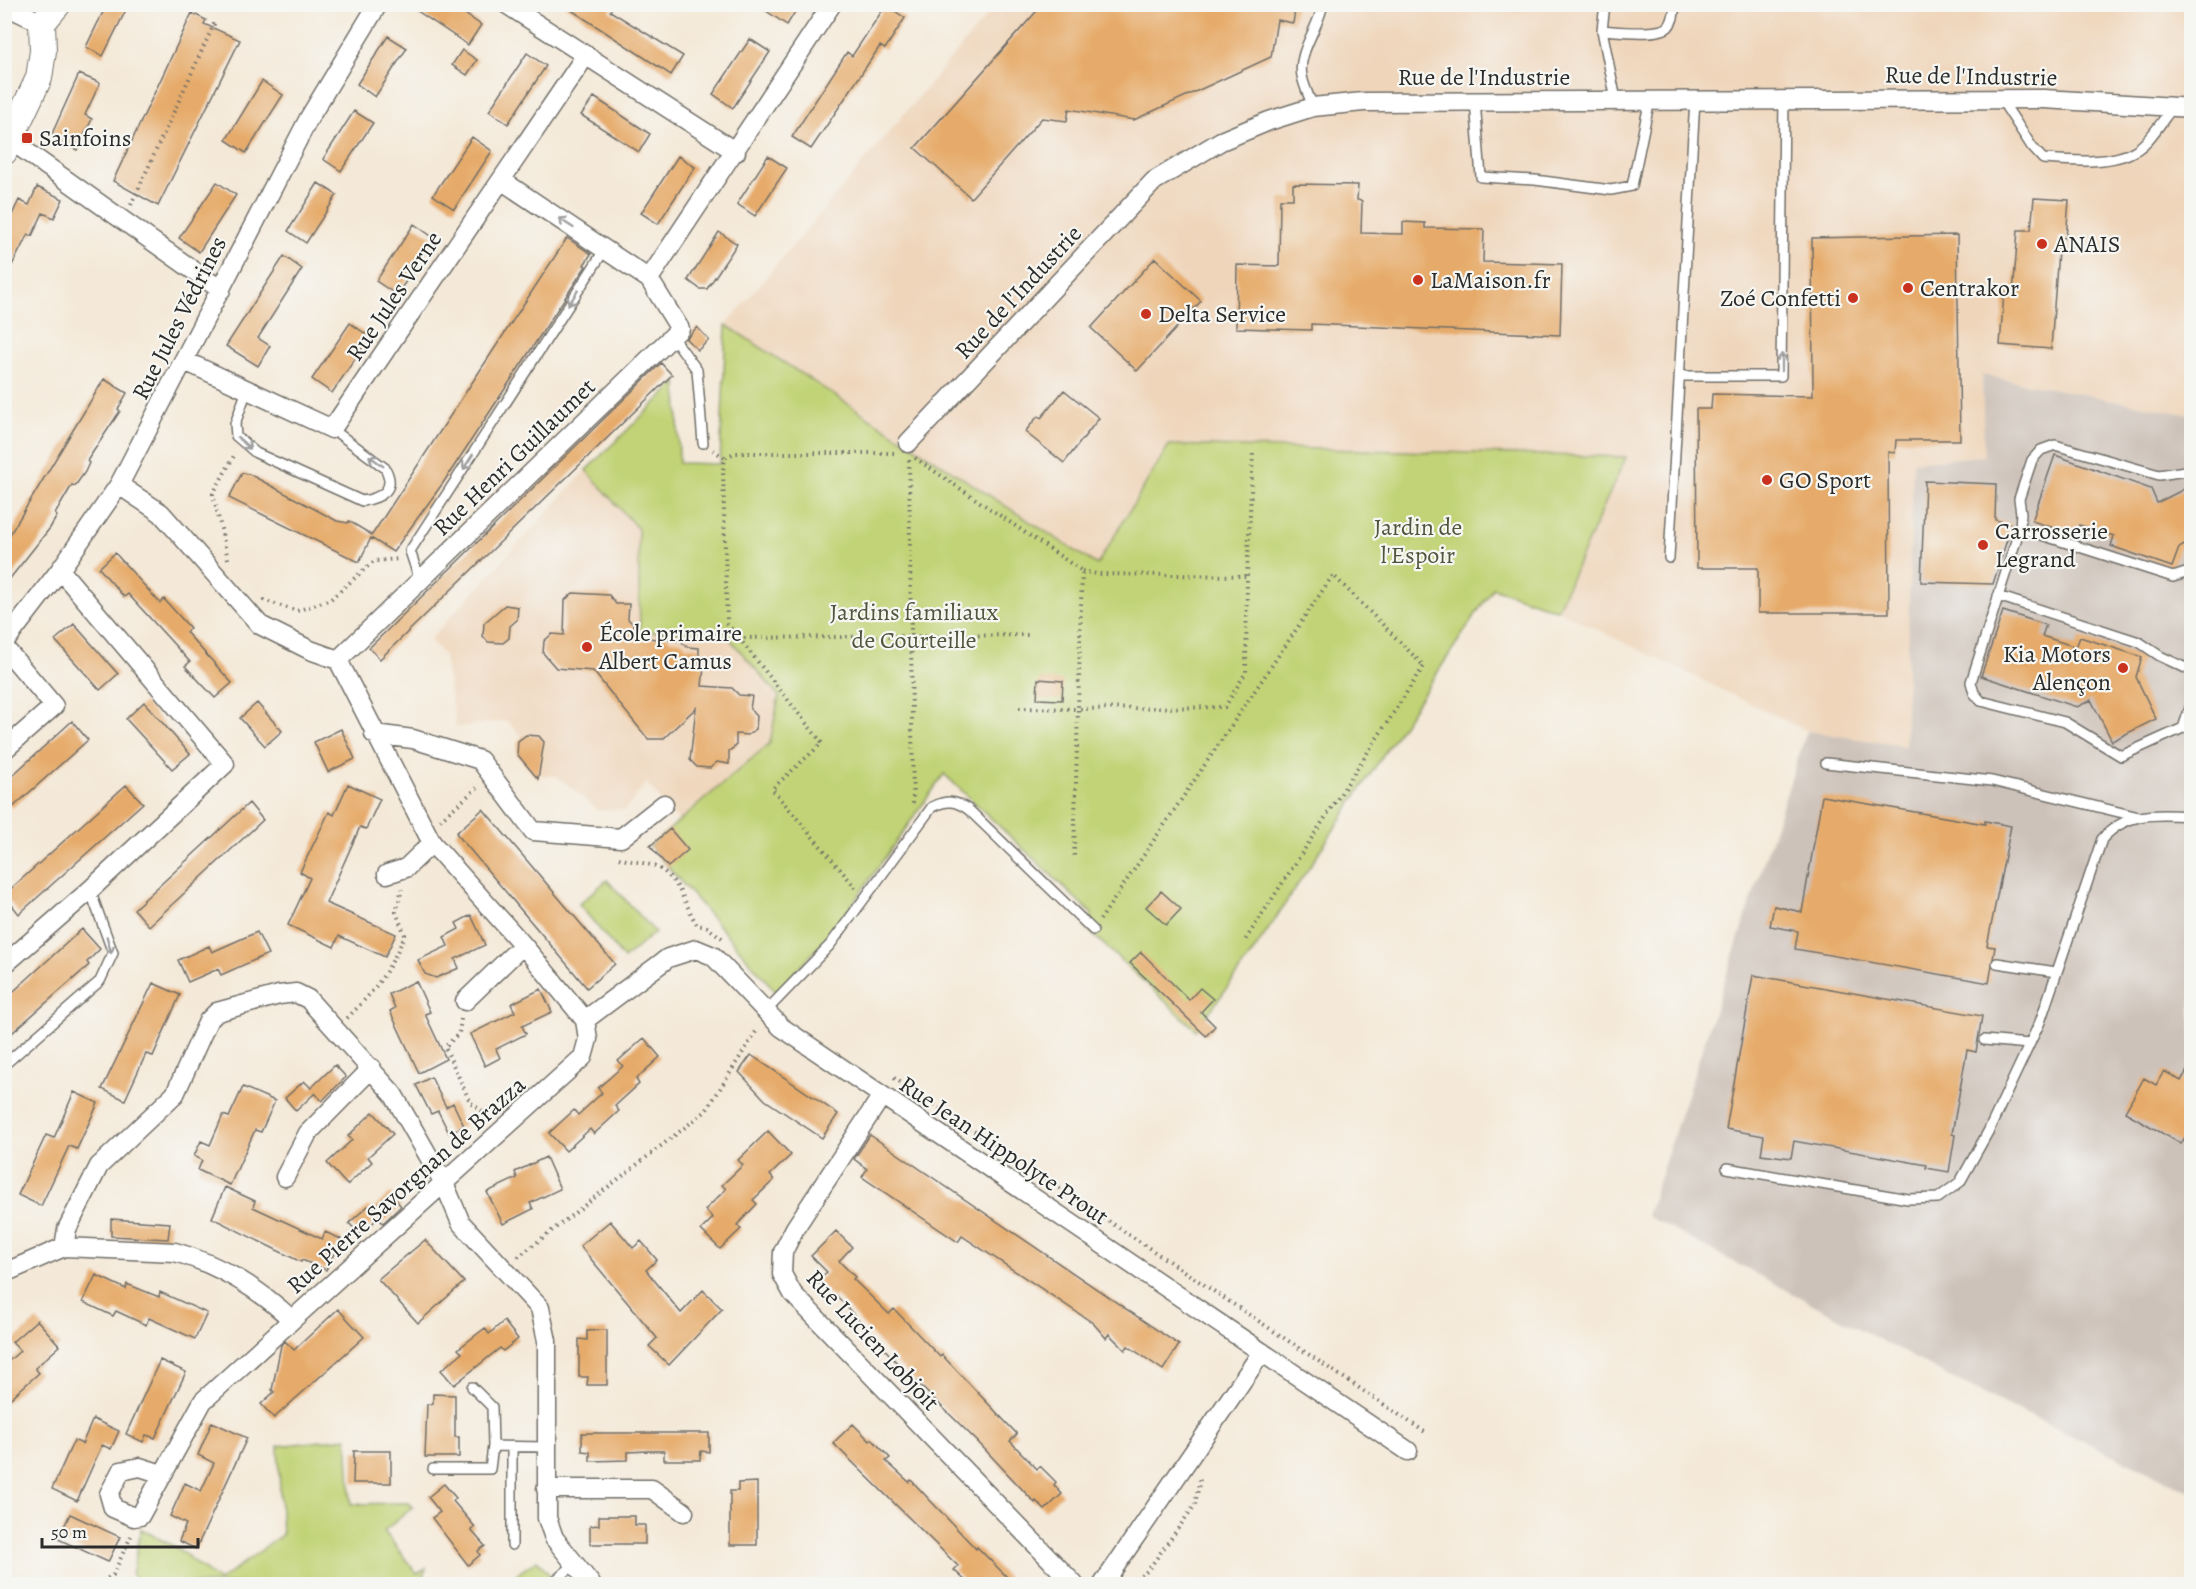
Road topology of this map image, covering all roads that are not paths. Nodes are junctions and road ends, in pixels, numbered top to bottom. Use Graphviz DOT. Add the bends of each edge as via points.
graph roads {
  1 [pos="378,4"];
  2 [pos="506,4"];
  3 [pos="832,4"];
  4 [pos="1323,4"];
  5 [pos="1605,4"];
  6 [pos="1675,4"];
  7 [pos="4,5"];
  8 [pos="531,11"];
  9 [pos="50,14"];
  10 [pos="1602,30"];
  11 [pos="586,55"];
  12 [pos="1784,98"];
  13 [pos="1650,99"];
  14 [pos="1695,99"];
  15 [pos="2001,99"];
  16 [pos="1616,100"];
  17 [pos="1475,101"];
  18 [pos="1313,107"];
  19 [pos="2182,107"];
  20 [pos="7,146"];
  21 [pos="736,152"];
  22 [pos="501,180"];
  23 [pos="605,249"];
  24 [pos="649,279"];
  25 [pos="221,290"];
  26 [pos="672,336"];
  27 [pos="185,361"];
  28 [pos="1679,376"];
  29 [pos="247,390"];
  30 [pos="332,429"];
  31 [pos="703,443"];
  32 [pos="903,448"];
  33 [pos="2192,470"];
  34 [pos="119,485"];
  35 [pos="2020,528"];
  36 [pos="1669,558"];
  37 [pos="60,570"];
  38 [pos="2192,571"];
  39 [pos="420,581"];
  40 [pos="1998,596"];
  41 [pos="4,645"];
  42 [pos="338,660"];
  43 [pos="2192,671"];
  44 [pos="2192,702"];
  45 [pos="374,734"];
  46 [pos="4,750"];
  47 [pos="1826,763"];
  48 [pos="664,804"];
  49 [pos="2192,816"];
  50 [pos="2139,817"];
  51 [pos="429,837"];
  52 [pos="387,874"];
  53 [pos="90,890"];
  54 [pos="1093,930"];
  55 [pos="523,945"];
  56 [pos="8,955"];
  57 [pos="1997,963"];
  58 [pos="2056,972"];
  59 [pos="465,1001"];
  60 [pos="765,1012"];
  61 [pos="585,1020"];
  62 [pos="1984,1040"];
  63 [pos="2029,1044"];
  64 [pos="4,1065"];
  65 [pos="372,1068"];
  66 [pos="881,1097"];
  67 [pos="1727,1168"];
  68 [pos="285,1177"];
  69 [pos="444,1183"];
  70 [pos="64,1247"];
  71 [pos="4,1272"];
  72 [pos="292,1320"];
  73 [pos="1262,1352"];
  74 [pos="472,1388"];
  75 [pos="493,1446"];
  76 [pos="512,1447"];
  77 [pos="546,1448"];
  78 [pos="1408,1451"];
  79 [pos="433,1469"];
  80 [pos="162,1474"];
  81 [pos="546,1489"];
  82 [pos="684,1512"];
  83 [pos="512,1545"];
  84 [pos="575,1564"];
  85 [pos="551,1584"];
  86 [pos="591,1584"];
  87 [pos="1074,1584"];
  88 [pos="1103,1584"];
  1 -- 25 [label="street, Rue Jules Védrines" via="309,118"];
  2 -- 8 [label="street"];
  3 -- 21 [label="street"];
  4 -- 18 [label="lane" via="1316,31 1301,61"];
  5 -- 10 [label="lane"];
  6 -- 10 [label="lane" via="1672,21 1658,31"];
  7 -- 9 [label="street"];
  8 -- 11 [label="street"];
  9 -- 20 [label="street" via="39,78"];
  10 -- 16 [label="lane"];
  11 -- 21 [label="street"];
  11 -- 22 [label="street, Rue Jules Verne"];
  12 -- 14 [label="street, Rue de l'Industrie"];
  12 -- 15 [label="street, Rue de l'Industrie"];
  28 -- 12 [label="lane, one-way" via="1781,375"];
  13 -- 14 [label="street, Rue de l'Industrie"];
  13 -- 16 [label="street, Rue de l'Industrie"];
  13 -- 17 [label="lane" via="1632,186 1611,190 1481,177"];
  14 -- 28 [label="lane"];
  15 -- 19 [label="street, Rue de l'Industrie"];
  15 -- 19 [label="lane" via="2043,159 2065,161 2117,158 2138,150"];
  16 -- 17 [label="street, Rue de l'Industrie"];
  17 -- 18 [label="street, Rue de l'Industrie" via="1363,102"];
  18 -- 32 [label="street, Rue de l'Industrie" via="1221,141 1154,182"];
  20 -- 25 [label="street"];
  21 -- 24 [label="street"];
  23 -- 22 [label="street, one-way"];
  22 -- 30 [label="street, Rue Jules Verne"];
  23 -- 24 [label="street"];
  23 -- 39 [label="lane, one-way" via="410,551"];
  24 -- 26 [label="street" via="680,328"];
  25 -- 27 [label="street, Rue Jules Védrines"];
  26 -- 31 [label="lane" via="696,370"];
  26 -- 39 [label="street, Rue Henri Guillaumet"];
  27 -- 29 [label="street"];
  27 -- 34 [label="street, Rue Jules Védrines"];
  28 -- 36 [label="lane"];
  29 -- 30 [label="street"];
  29 -- 30 [label="lane, one-way" via="235,424 236,436 256,453 362,501 378,498 388,488 390,477 385,468"];
  33 -- 35 [label="lane" via="2159,475 2055,445 2041,450 2032,460 2019,499"];
  34 -- 37 [label="street, Rue Jules Védrines"];
  34 -- 42 [label="street" via="161,513 260,625"];
  35 -- 38 [label="lane" via="2174,577"];
  35 -- 40 [label="lane"];
  37 -- 41 [label="street, Rue Jules Védrines"];
  37 -- 53 [label="street" via="225,764"];
  39 -- 42 [label="street, Rue Henri Guillaumet"];
  40 -- 43 [label="lane" via="2139,642"];
  40 -- 44 [label="lane" via="1971,682 1981,701 2065,722 2121,756 2183,728"];
  41 -- 46 [label="street" via="54,706"];
  42 -- 45 [label="street"];
  45 -- 48 [label="street" via="413,739 480,760 533,831 621,838"];
  45 -- 51 [label="street"];
  47 -- 50 [label="lane" via="1992,782"];
  49 -- 50 [label="lane"];
  50 -- 58 [label="lane" via="2114,825 2102,839"];
  51 -- 52 [label="street" via="406,868"];
  51 -- 55 [label="street"];
  53 -- 56 [label="street"];
  53 -- 64 [label="lane, one-way" via="113,953 100,981"];
  54 -- 60 [label="lane" via="959,802 945,801 932,807 830,945"];
  55 -- 59 [label="street"];
  55 -- 61 [label="street"];
  57 -- 58 [label="lane"];
  58 -- 63 [label="lane"];
  60 -- 61 [label="street, Rue Jean Hippolyte Prout" via="712,956 696,949 668,958"];
  60 -- 66 [label="street, Rue Jean Hippolyte Prout"];
  61 -- 69 [label="street, Rue Pierre Savorgnan de Brazza" via="588,1039 583,1057"];
  62 -- 63 [label="lane"];
  63 -- 67 [label="lane" via="1960,1182 1938,1198 1908,1199"];
  65 -- 68 [label="street" via="308,1133"];
  65 -- 69 [label="street" via="393,1094"];
  65 -- 70 [label="street" via="308,999 296,993 217,1012 208,1021 175,1094 99,1166 67,1229"];
  66 -- 73 [label="street, Rue Jean Hippolyte Prout"];
  66 -- 87 [label="street, Rue Lucien Lobjoit" via="795,1228 783,1252 782,1274 793,1294"];
  69 -- 72 [label="street, Rue Pierre Savorgnan de Brazza"];
  69 -- 77 [label="street" via="461,1222 540,1308 546,1329"];
  70 -- 71 [label="street, Rue Pierre Savorgnan de Brazza"];
  70 -- 72 [label="street, Rue Pierre Savorgnan de Brazza" via="175,1252 193,1257 249,1285"];
  72 -- 80 [label="street" via="203,1401"];
  73 -- 78 [label="street, Rue Jean Hippolyte Prout"];
  73 -- 88 [label="street"];
  74 -- 75 [label="lane" via="492,1407"];
  75 -- 76 [label="lane"];
  75 -- 79 [label="lane" via="490,1469"];
  76 -- 77 [label="lane"];
  76 -- 83 [label="lane"];
  77 -- 81 [label="street"];
  80 -- 80 [label="street" via="140,1467 121,1471 109,1494 113,1508 140,1516"];
  81 -- 82 [label="street" via="652,1489"];
  81 -- 84 [label="street" via="546,1518 554,1538"];
  84 -- 85 [label="lane"];
  84 -- 86 [label="street"];
}
